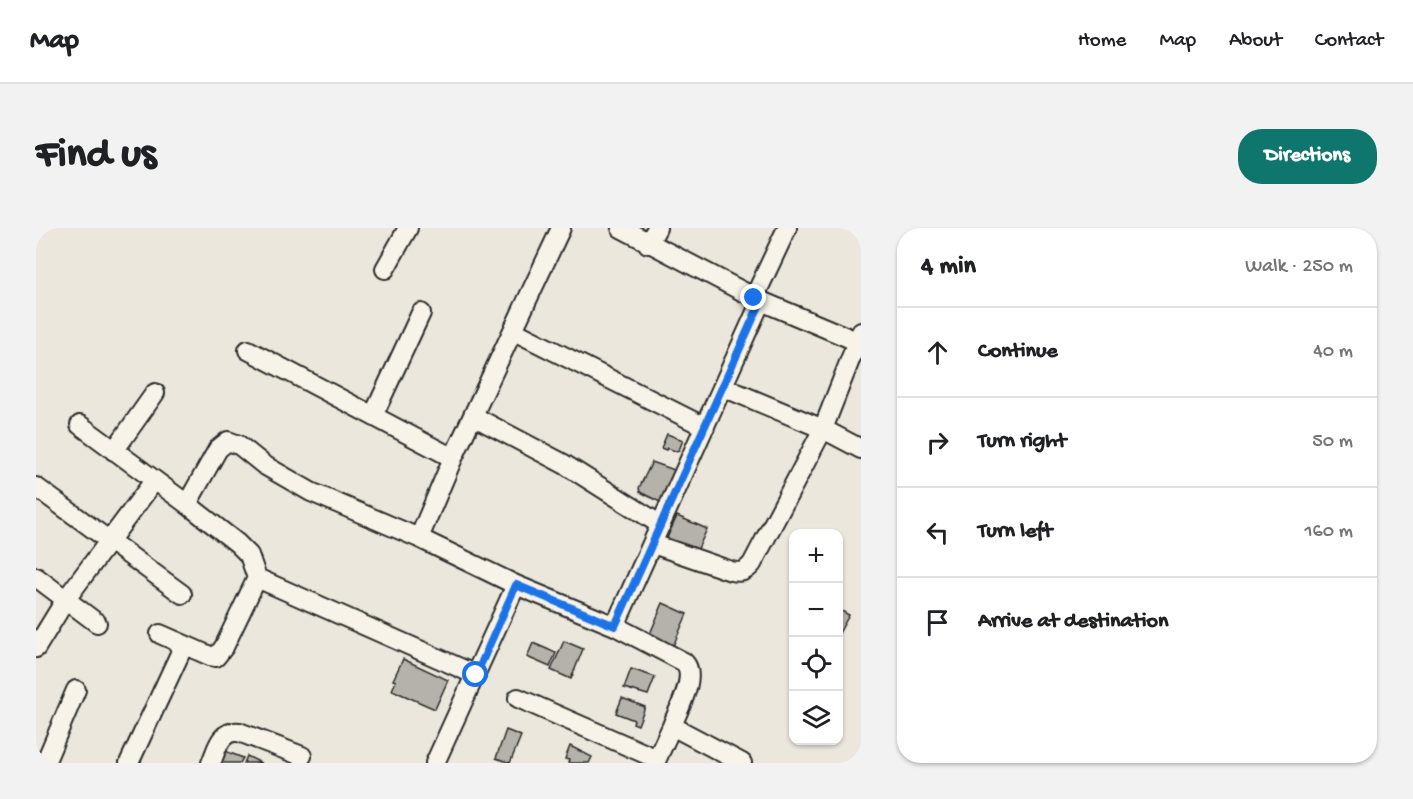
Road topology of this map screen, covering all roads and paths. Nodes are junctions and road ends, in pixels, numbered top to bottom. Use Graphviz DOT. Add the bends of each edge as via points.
graph roads {
  1 [pos="408,228"];
  2 [pos="561,228"];
  3 [pos="621,228"];
  4 [pos="787,228"];
  5 [pos="653,236"];
  6 [pos="385,269"];
  7 [pos="758,299"];
  8 [pos="421,314"];
  9 [pos="514,331"];
  10 [pos="860,339"];
  11 [pos="248,350"];
  12 [pos="723,387"];
  13 [pos="155,393"];
  14 [pos="374,416"];
  15 [pos="473,416"];
  16 [pos="80,426"];
  17 [pos="705,427"];
  18 [pos="823,429"];
  19 [pos="861,449"];
  20 [pos="114,451"];
  21 [pos="453,458"];
  22 [pos="154,480"];
  23 [pos="36,487"];
  24 [pos="187,504"];
  25 [pos="661,525"];
  26 [pos="420,538"];
  27 [pos="108,540"];
  28 [pos="653,544"];
  29 [pos="36,577"];
  30 [pos="257,578"];
  31 [pos="516,585"];
  32 [pos="182,594"];
  33 [pos="66,599"];
  34 [pos="97,623"];
  35 [pos="615,626"];
  36 [pos="160,634"];
  37 [pos="184,645"];
  38 [pos="36,648"];
  39 [pos="476,675"];
  40 [pos="76,690"];
  41 [pos="518,698"];
  42 [pos="672,726"];
  43 [pos="306,761"];
  44 [pos="656,761"];
  45 [pos="45,763"];
  46 [pos="129,763"];
  47 [pos="211,763"];
  48 [pos="435,763"];
  49 [pos="742,763"];
  1 -- 6 [label="street"];
  2 -- 9 [label="street"];
  3 -- 5 [label="street"];
  4 -- 7 [label="street"];
  5 -- 7 [label="street"];
  7 -- 10 [label="street"];
  7 -- 12 [label="street"];
  8 -- 14 [label="street"];
  9 -- 15 [label="street"];
  9 -- 17 [label="street"];
  10 -- 18 [label="street"];
  11 -- 14 [label="street"];
  12 -- 17 [label="street"];
  12 -- 18 [label="street"];
  13 -- 20 [label="street"];
  14 -- 21 [label="street"];
  15 -- 21 [label="street"];
  15 -- 25 [label="street" via="564,465"];
  16 -- 20 [label="street"];
  17 -- 25 [label="street"];
  18 -- 19 [label="street"];
  18 -- 28 [label="street" via="747,570 731,571"];
  20 -- 22 [label="street"];
  21 -- 26 [label="street"];
  22 -- 24 [label="street"];
  22 -- 27 [label="street"];
  23 -- 27 [label="street"];
  24 -- 26 [label="street" via="218,449 228,441 311,492"];
  24 -- 30 [label="street" via="249,555"];
  25 -- 28 [label="street"];
  26 -- 31 [label="street"];
  27 -- 32 [label="street"];
  27 -- 33 [label="street"];
  28 -- 35 [label="street"];
  29 -- 33 [label="street"];
  30 -- 37 [label="street" via="216,657"];
  30 -- 39 [label="street"];
  31 -- 35 [label="street"];
  31 -- 39 [label="street"];
  33 -- 34 [label="street"];
  33 -- 38 [label="street"];
  35 -- 42 [label="street" via="688,667 690,679"];
  36 -- 37 [label="street"];
  37 -- 46 [label="street"];
  39 -- 48 [label="street"];
  40 -- 45 [label="street"];
  41 -- 44 [label="street"];
  42 -- 44 [label="street"];
  42 -- 49 [label="street"];
  43 -- 47 [label="street" via="232,731 223,737"];
}
